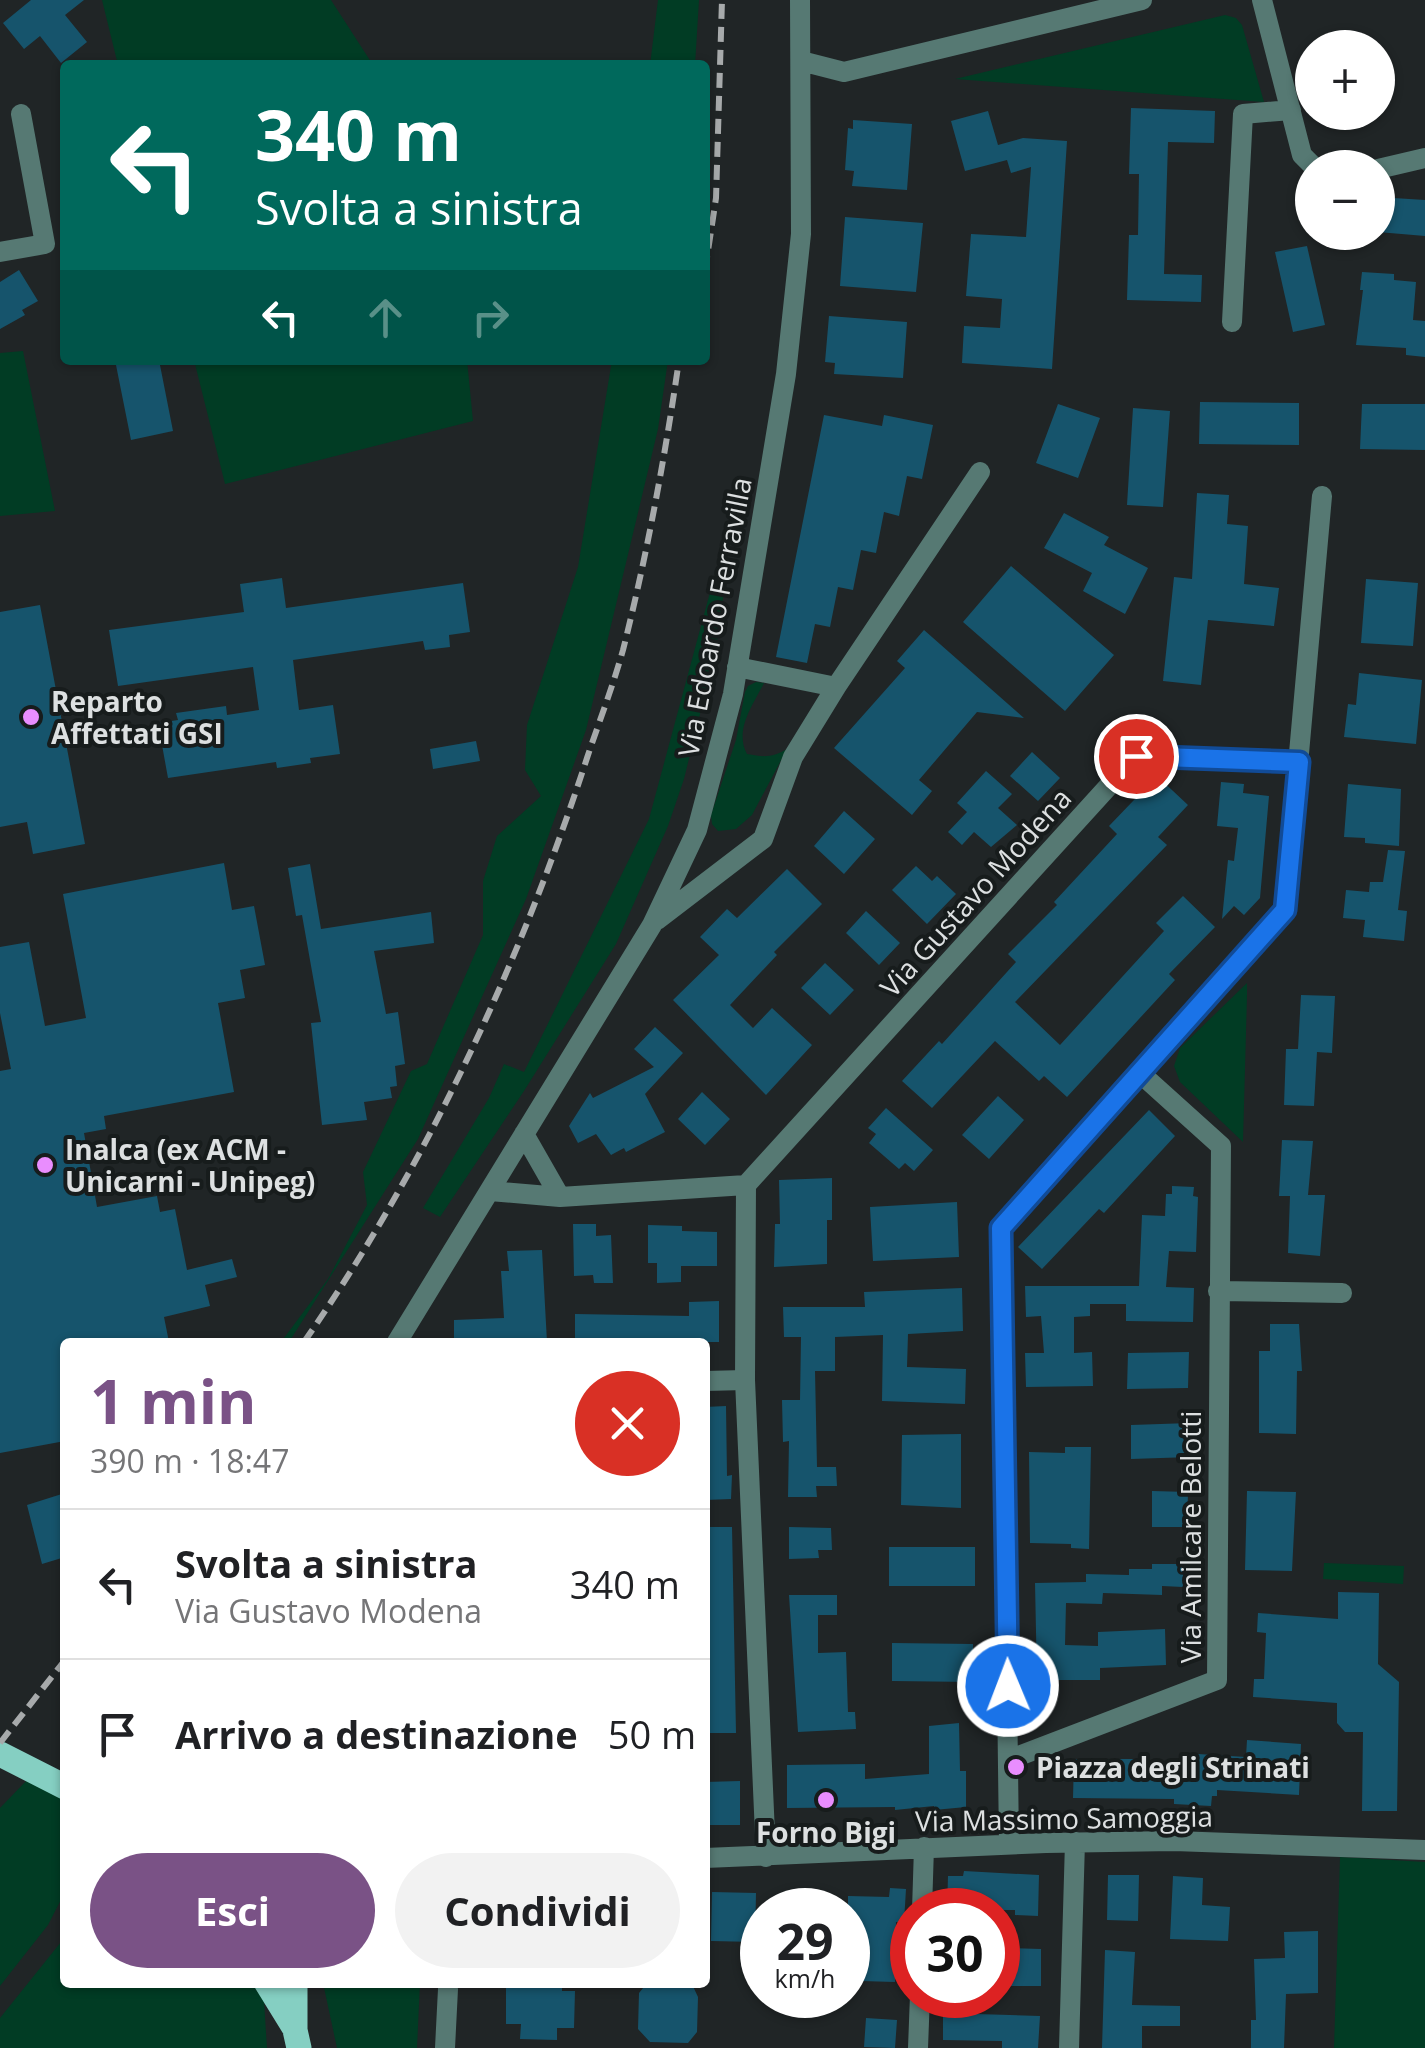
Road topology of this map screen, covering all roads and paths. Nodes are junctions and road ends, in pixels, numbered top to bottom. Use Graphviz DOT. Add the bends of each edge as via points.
graph roads {
  1 [pos="800,0"];
  2 [pos="1142,0"];
  3 [pos="1262,0"];
  4 [pos="802,61"];
  5 [pos="1291,110"];
  6 [pos="21,114"];
  7 [pos="1301,150"];
  8 [pos="1425,158"];
  9 [pos="1395,165"];
  10 [pos="0,252"];
  11 [pos="1232,322"];
  12 [pos="980,472"];
  13 [pos="1322,496"];
  14 [pos="737,668"];
  15 [pos="836,686"];
  16 [pos="1299,762"];
  17 [pos="652,925"];
  18 [pos="1140,1073"];
  19 [pos="524,1134"];
  20 [pos="746,1184"];
  21 [pos="490,1190"];
  22 [pos="560,1197"];
  23 [pos="1218,1291"];
  24 [pos="1342,1292"];
  25 [pos="414,1332"];
  26 [pos="745,1380"];
  27 [pos="710,1381"];
  28 [pos="0,1754"];
  29 [pos="1008,1760"];
  30 [pos="60,1785"];
  31 [pos="1075,1842"];
  32 [pos="1009,1844"];
  33 [pos="924,1847"];
  34 [pos="1425,1850"];
  35 [pos="710,1858"];
  36 [pos="766,1858"];
  37 [pos="923,1888"];
  38 [pos="269,1988"];
  39 [pos="295,1988"];
  40 [pos="448,1990"];
  41 [pos="919,2018"];
  42 [pos="297,2039"];
  43 [pos="445,2048"];
  44 [pos="918,2048"];
  45 [pos="1069,2048"];
  1 -- 4 [label="street, Via Edoardo Ferravilla"];
  2 -- 4 [label="street" via="844,72"];
  3 -- 5 [label="street"];
  4 -- 14 [label="street, Via Edoardo Ferravilla" via="800,234 788,356"];
  5 -- 7 [label="street"];
  5 -- 11 [label="street" via="1242,114"];
  6 -- 10 [label="street" via="46,244"];
  8 -- 9 [label="street"];
  12 -- 15 [label="street"];
  13 -- 16 [label="street"];
  14 -- 15 [label="street"];
  14 -- 17 [label="street, Via Edoardo Ferravilla" via="698,830"];
  15 -- 17 [label="street" via="793,757 762,839"];
  16 -- 18 [label="street" via="1285,910"];
  16 -- 20 [label="street, Via Gustavo Modena" via="1136,756"];
  17 -- 19 [label="street, Via Edoardo Ferravilla"];
  18 -- 23 [label="street, Via Amilcare Belotti" via="1221,1146"];
  18 -- 29 [label="street" via="1001,1228"];
  19 -- 21 [label="street, Via Edoardo Ferravilla"];
  19 -- 22 [label="street"];
  20 -- 22 [label="street"];
  20 -- 26 [label="street"];
  21 -- 22 [label="street"];
  21 -- 25 [label="street, Via Edoardo Ferravilla"];
  23 -- 24 [label="street"];
  23 -- 29 [label="street, Via Amilcare Belotti" via="1216,1680"];
  26 -- 27 [label="street"];
  26 -- 36 [label="street"];
  28 -- 30 [label="main road"];
  29 -- 32 [label="street"];
  31 -- 32 [label="street, Via Massimo Samoggia"];
  31 -- 34 [label="street, Via Massimo Samoggia"];
  31 -- 45 [label="street"];
  32 -- 33 [label="street, Via Massimo Samoggia"];
  33 -- 36 [label="street, Via Massimo Samoggia"];
  33 -- 37 [label="street"];
  35 -- 36 [label="street, Via Massimo Samoggia"];
  38 -- 42 [label="main road"];
  39 -- 42 [label="main road"];
  40 -- 43 [label="street"];
  41 -- 44 [label="street"];
}
